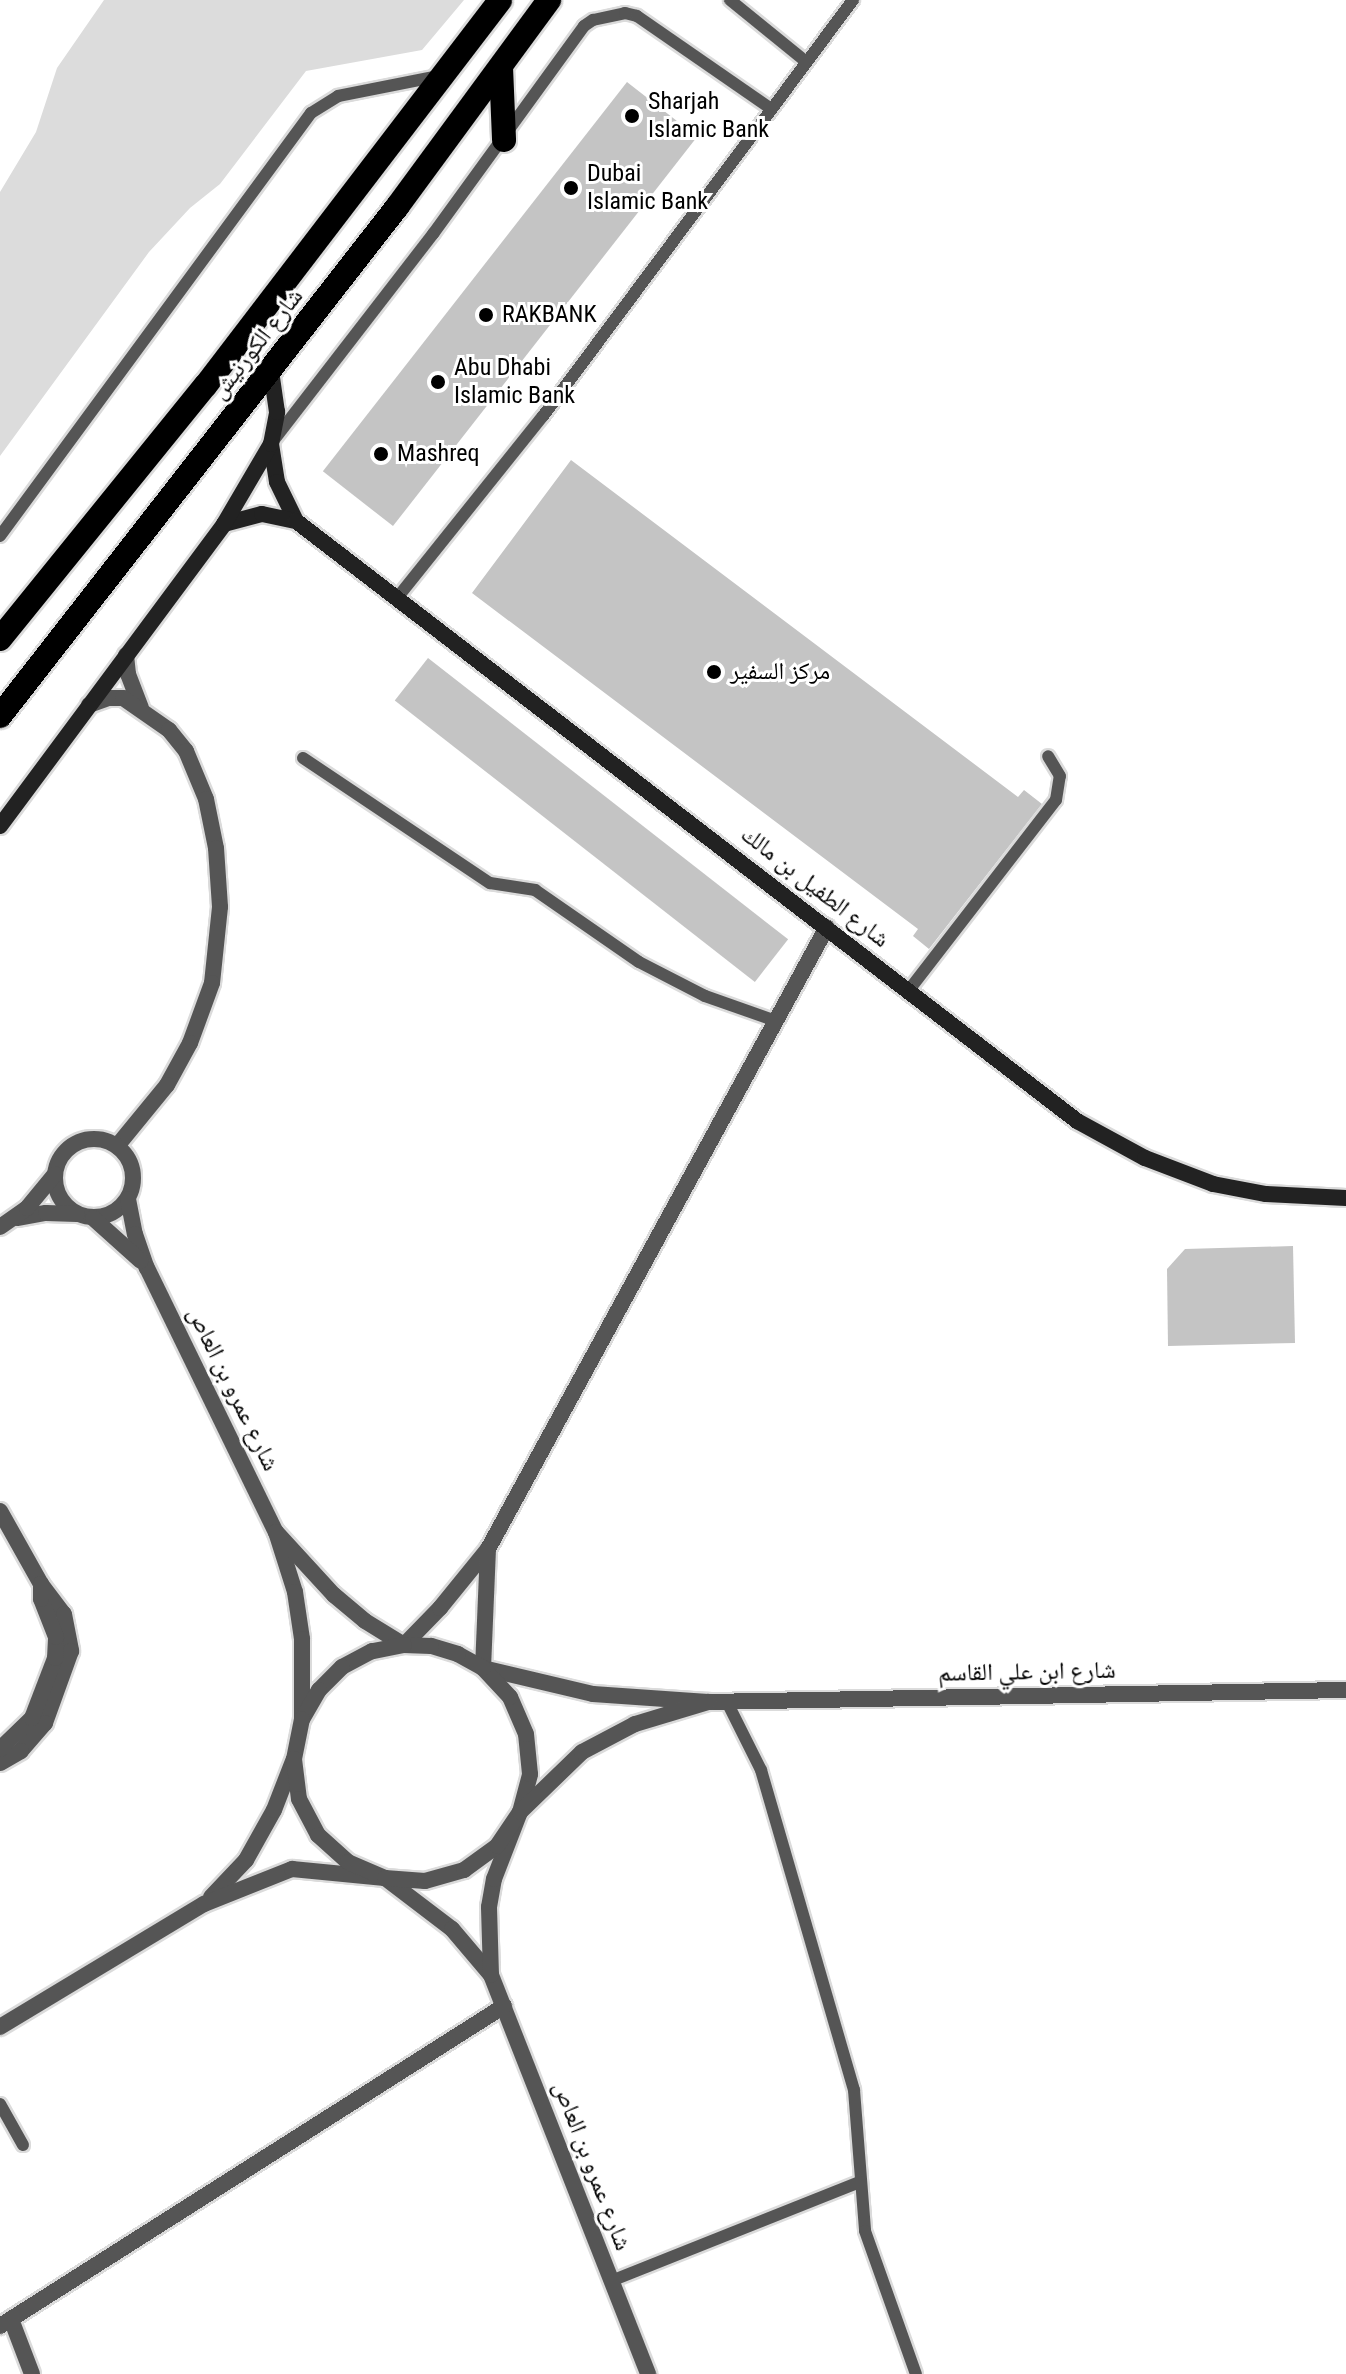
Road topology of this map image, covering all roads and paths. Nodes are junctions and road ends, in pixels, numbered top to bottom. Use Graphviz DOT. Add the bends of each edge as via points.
graph roads {
  1 [pos="500,0"];
  2 [pos="549,0"];
  3 [pos="730,0"];
  4 [pos="853,0"];
  5 [pos="805,61"];
  6 [pos="501,67"];
  7 [pos="446,75"];
  8 [pos="770,108"];
  9 [pos="504,140"];
  10 [pos="271,371"];
  11 [pos="271,444"];
  12 [pos="296,521"];
  13 [pos="224,524"];
  14 [pos="0,536"];
  15 [pos="397,598"];
  16 [pos="0,639"];
  17 [pos="126,655"];
  18 [pos="89,705"];
  19 [pos="141,708"];
  20 [pos="0,716"];
  21 [pos="1048,756"];
  22 [pos="303,758"];
  23 [pos="0,826"];
  24 [pos="827,927"];
  25 [pos="909,990"];
  26 [pos="776,1021"];
  27 [pos="117,1146"];
  28 [pos="55,1174"];
  29 [pos="1346,1198"];
  30 [pos="128,1199"];
  31 [pos="85,1216"];
  32 [pos="16,1218"];
  33 [pos="0,1227"];
  34 [pos="147,1268"];
  35 [pos="0,1511"];
  36 [pos="276,1532"];
  37 [pos="6,1538"];
  38 [pos="488,1549"];
  39 [pos="41,1584"];
  40 [pos="404,1645"];
  41 [pos="483,1668"];
  42 [pos="1346,1690"];
  43 [pos="708,1702"];
  44 [pos="727,1702"];
  45 [pos="302,1719"];
  46 [pos="0,1749"];
  47 [pos="294,1759"];
  48 [pos="0,1763"];
  49 [pos="520,1812"];
  50 [pos="385,1878"];
  51 [pos="204,1904"];
  52 [pos="491,1975"];
  53 [pos="504,2006"];
  54 [pos="0,2027"];
  55 [pos="0,2104"];
  56 [pos="23,2145"];
  57 [pos="860,2182"];
  58 [pos="611,2281"];
  59 [pos="6,2323"];
  60 [pos="32,2374"];
  61 [pos="648,2374"];
  62 [pos="916,2374"];
  1 -- 7 [label="highway, شارع الكورنيش"];
  2 -- 6 [label="highway, شارع الكورنيش"];
  3 -- 5 [label="lane"];
  4 -- 5 [label="lane"];
  5 -- 8 [label="lane"];
  6 -- 9 [label="highway"];
  6 -- 10 [label="highway, شارع الكورنيش"];
  7 -- 14 [label="lane" via="338,96 311,113"];
  7 -- 16 [label="highway, شارع الكورنيش" via="206,385"];
  8 -- 9 [label="lane" via="637,16 610,14 584,26"];
  8 -- 15 [label="lane" via="562,391"];
  9 -- 11 [label="lane"];
  10 -- 11 [label="street" via="277,412"];
  10 -- 20 [label="highway, شارع الكورنيش"];
  11 -- 12 [label="street" via="277,482"];
  11 -- 13 [label="street"];
  12 -- 13 [label="street" via="262,514"];
  12 -- 15 [label="street, شارع الطفيل بن مالك"];
  13 -- 17 [label="street"];
  15 -- 24 [label="street, شارع الطفيل بن مالك"];
  17 -- 18 [label="street"];
  17 -- 19 [label="street"];
  18 -- 19 [label="street" via="123,698"];
  18 -- 23 [label="street"];
  19 -- 27 [label="street" via="186,751 206,799 220,907 212,983 190,1043 167,1085"];
  21 -- 25 [label="lane" via="1060,776 1056,800"];
  22 -- 26 [label="lane" via="490,883 535,890 639,962 705,996"];
  24 -- 25 [label="street, شارع الطفيل بن مالك"];
  24 -- 26 [label="street"];
  25 -- 29 [label="street, شارع الطفيل بن مالك" via="1077,1121 1145,1158 1213,1184 1266,1194"];
  26 -- 38 [label="street"];
  27 -- 28 [label="street" via="82,1140 60,1158"];
  27 -- 30 [label="street" via="132,1165"];
  28 -- 31 [label="street" via="60,1198"];
  28 -- 32 [label="street"];
  30 -- 31 [label="street" via="119,1210"];
  30 -- 34 [label="street, شارع عمرو بن العاص"];
  31 -- 32 [label="street" via="46,1213"];
  31 -- 34 [label="street, شارع عمرو بن العاص"];
  32 -- 33 [label="street"];
  34 -- 36 [label="street, شارع عمرو بن العاص"];
  35 -- 37 [label="street"];
  36 -- 40 [label="street, شارع عمرو بن العاص" via="334,1595"];
  36 -- 45 [label="street, شارع عمرو بن العاص" via="295,1592 302,1639"];
  37 -- 39 [label="street"];
  38 -- 40 [label="street"];
  38 -- 41 [label="street"];
  39 -- 46 [label="street" via="43,1606 56,1637 55,1658 32,1718"];
  39 -- 48 [label="street" via="69,1625 69,1663 38,1733"];
  40 -- 41 [label="street" via="431,1646"];
  40 -- 45 [label="street" via="372,1651 342,1667 319,1690"];
  41 -- 43 [label="street, شارع ابن علي القاسم" via="593,1694"];
  41 -- 49 [label="street" via="510,1697 526,1734 530,1774"];
  42 -- 44 [label="street, شارع ابن علي القاسم"];
  43 -- 44 [label="street, شارع ابن علي القاسم"];
  43 -- 49 [label="street, شارع ابن علي القاسم" via="605,1738 582,1752"];
  44 -- 57 [label="lane" via="761,1770 854,2090"];
  45 -- 47 [label="street"];
  47 -- 50 [label="street" via="299,1799 318,1835 348,1862"];
  47 -- 51 [label="street" via="246,1860"];
  49 -- 50 [label="street" via="497,1846 464,1870 425,1881"];
  49 -- 52 [label="street, شارع عمرو بن العاص" via="489,1907"];
  50 -- 51 [label="street" via="292,1869"];
  50 -- 52 [label="street, شارع عمرو بن العاص" via="452,1929"];
  51 -- 54 [label="street"];
  52 -- 53 [label="street, شارع عمرو بن العاص"];
  53 -- 58 [label="street, شارع عمرو بن العاص"];
  53 -- 59 [label="street"];
  55 -- 56 [label="lane"];
  57 -- 58 [label="lane"];
  57 -- 62 [label="lane" via="865,2231"];
  58 -- 61 [label="street, شارع عمرو بن العاص"];
  59 -- 60 [label="street"];
}
